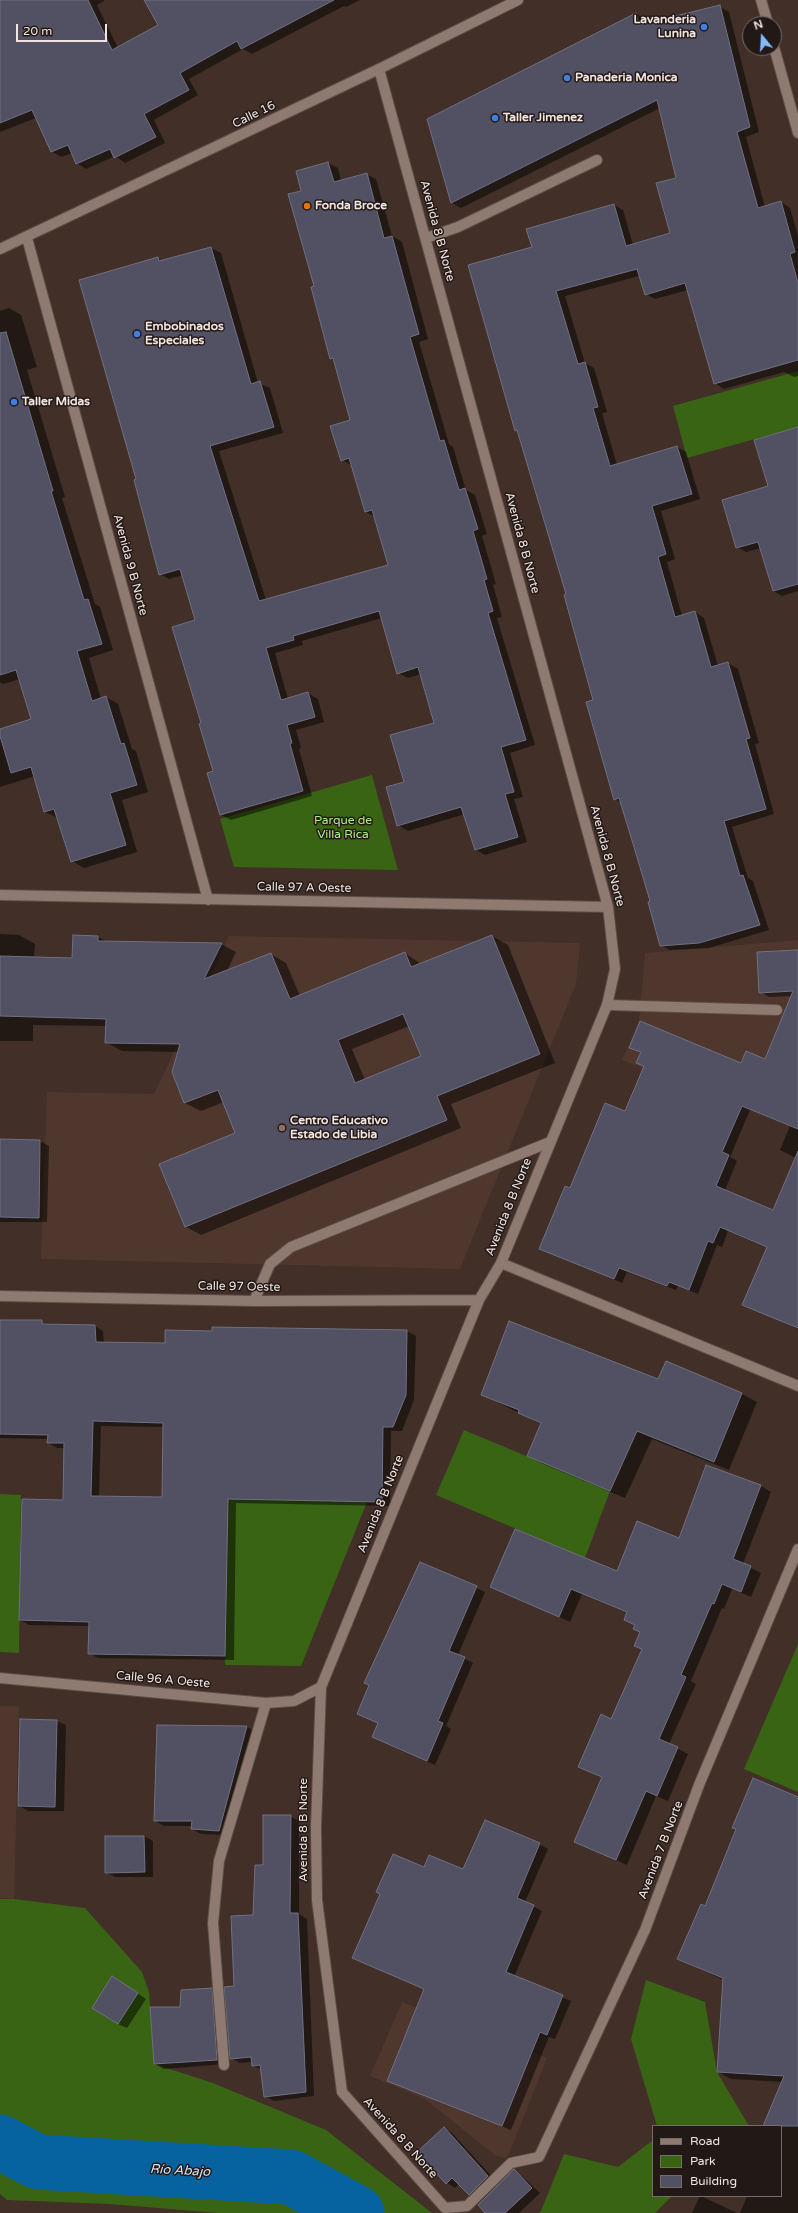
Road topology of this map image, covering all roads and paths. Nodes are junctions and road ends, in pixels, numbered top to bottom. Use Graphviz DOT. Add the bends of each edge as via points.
graph roads {
  1 [pos="518,0"];
  2 [pos="761,0"];
  3 [pos="766,16"];
  4 [pos="777,56"];
  5 [pos="379,69"];
  6 [pos="798,133"];
  7 [pos="597,160"];
  8 [pos="27,238"];
  9 [pos="426,238"];
  10 [pos="0,249"];
  11 [pos="0,895"];
  12 [pos="208,900"];
  13 [pos="608,907"];
  14 [pos="607,1005"];
  15 [pos="777,1010"];
  16 [pos="550,1142"];
  17 [pos="501,1263"];
  18 [pos="0,1296"];
  19 [pos="478,1300"];
  20 [pos="254,1301"];
  21 [pos="798,1386"];
  22 [pos="798,1549"];
  23 [pos="0,1678"];
  24 [pos="321,1687"];
  25 [pos="266,1703"];
  26 [pos="224,2064"];
  27 [pos="540,2157"];
  1 -- 5 [label="street, Calle 16"];
  2 -- 3 [label="street"];
  4 -- 6 [label="street"];
  5 -- 8 [label="street, Calle 16"];
  5 -- 9 [label="street, Avenida 8 B Norte"];
  7 -- 9 [label="street" via="458,228"];
  8 -- 10 [label="street, Calle 16"];
  8 -- 12 [label="street, Avenida 9 B Norte"];
  9 -- 13 [label="street, Avenida 8 B Norte"];
  11 -- 12 [label="street, Calle 97 A Oeste"];
  12 -- 13 [label="street, Calle 97 A Oeste"];
  13 -- 14 [label="street, Avenida 8 B Norte" via="615,969"];
  14 -- 15 [label="street"];
  14 -- 16 [label="street, Avenida 8 B Norte"];
  16 -- 17 [label="street, Avenida 8 B Norte"];
  16 -- 20 [label="street" via="290,1247 270,1264"];
  17 -- 19 [label="street, Avenida 8 B Norte"];
  17 -- 21 [label="street"];
  18 -- 20 [label="street, Calle 97 Oeste"];
  19 -- 20 [label="street, Calle 97 Oeste"];
  19 -- 24 [label="street, Avenida 8 B Norte"];
  22 -- 27 [label="street, Avenida 7 B Norte" via="699,1785 645,1930"];
  23 -- 25 [label="street, Calle 96 A Oeste"];
  24 -- 25 [label="street, Calle 96 A Oeste" via="294,1701"];
  24 -- 27 [label="street, Avenida 8 B Norte" via="316,1827 317,1900 342,2092 445,2208 467,2206 511,2164"];
  25 -- 26 [label="street" via="219,1861 213,1923"];
}
